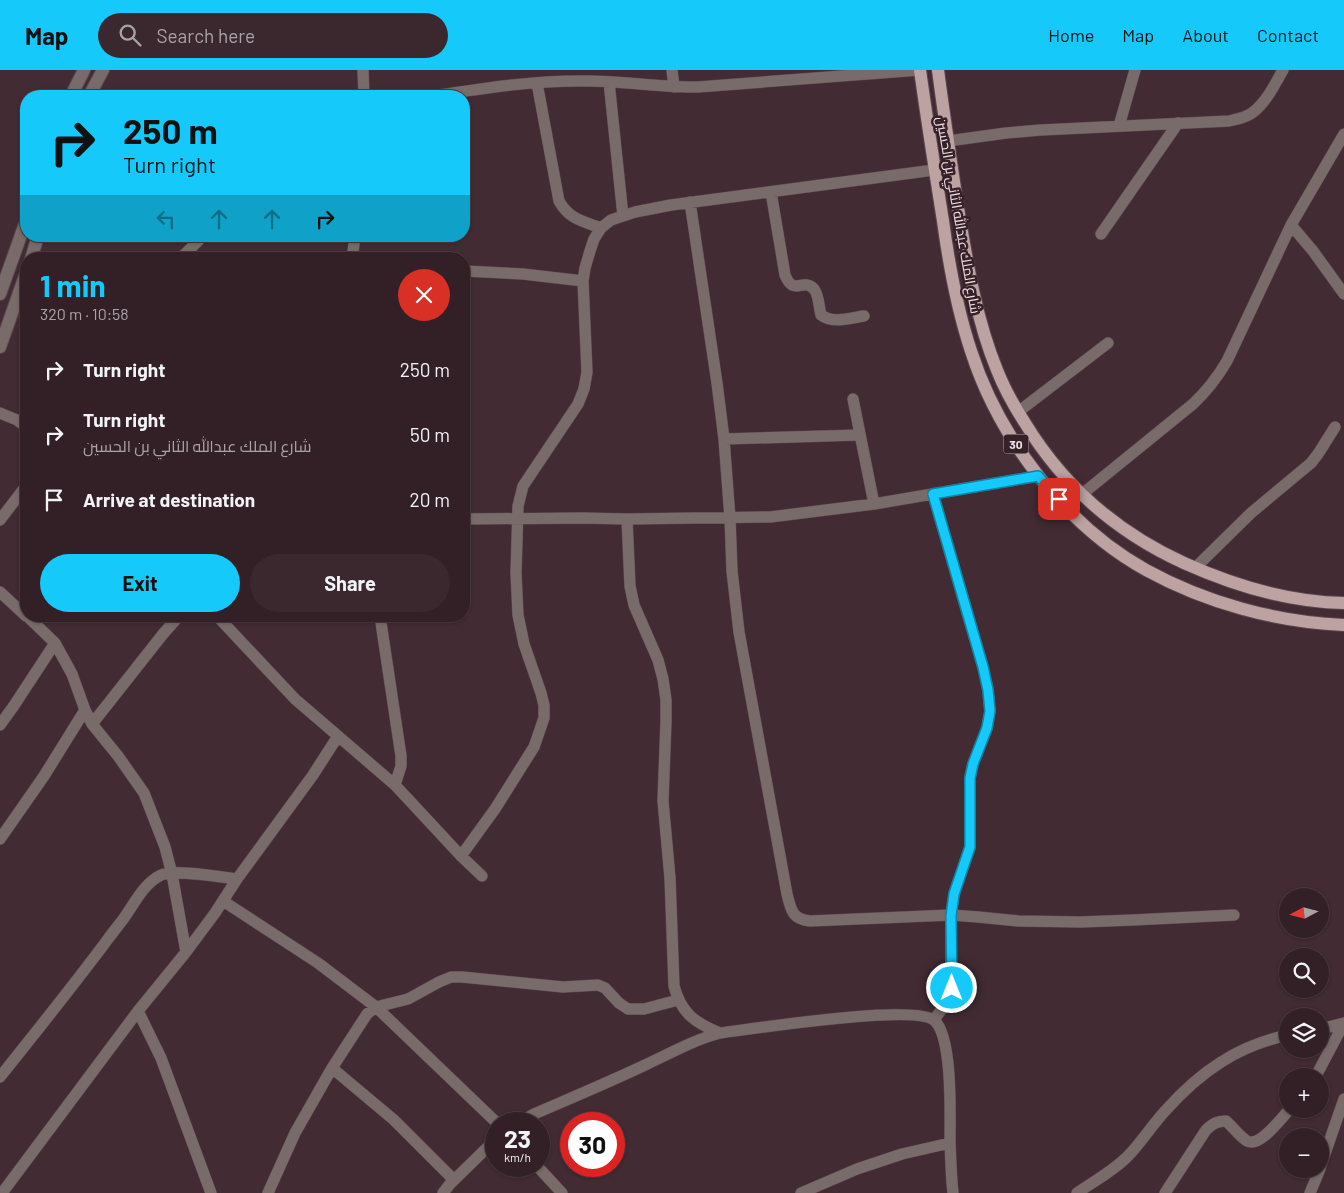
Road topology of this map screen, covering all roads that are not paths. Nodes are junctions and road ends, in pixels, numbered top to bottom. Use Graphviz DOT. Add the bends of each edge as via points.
graph roads {
  1 [pos="84,70"];
  2 [pos="103,70"];
  3 [pos="363,70"];
  4 [pos="672,70"];
  5 [pos="920,70"];
  6 [pos="938,70"];
  7 [pos="1135,70"];
  8 [pos="1283,70"];
  9 [pos="609,82"];
  10 [pos="537,83"];
  11 [pos="674,86"];
  12 [pos="74,90"];
  13 [pos="92,90"];
  14 [pos="364,90"];
  15 [pos="470,91"];
  16 [pos="1178,123"];
  17 [pos="1119,126"];
  18 [pos="1344,134"];
  19 [pos="948,141"];
  20 [pos="934,170"];
  21 [pos="771,192"];
  22 [pos="690,202"];
  23 [pos="623,216"];
  24 [pos="960,220"];
  25 [pos="943,223"];
  26 [pos="1291,225"];
  27 [pos="601,228"];
  28 [pos="1101,234"];
  29 [pos="20,238"];
  30 [pos="197,242"];
  31 [pos="187,252"];
  32 [pos="470,271"];
  33 [pos="583,281"];
  34 [pos="0,294"];
  35 [pos="1344,294"];
  36 [pos="20,308"];
  37 [pos="864,316"];
  38 [pos="1108,343"];
  39 [pos="0,346"];
  40 [pos="852,399"];
  41 [pos="1018,412"];
  42 [pos="0,413"];
  43 [pos="20,423"];
  44 [pos="1336,427"];
  45 [pos="859,435"];
  46 [pos="724,439"];
  47 [pos="1038,476"];
  48 [pos="20,494"];
  49 [pos="933,494"];
  50 [pos="1081,495"];
  51 [pos="874,504"];
  52 [pos="730,518"];
  53 [pos="470,519"];
  54 [pos="517,519"];
  55 [pos="627,519"];
  56 [pos="0,520"];
  57 [pos="1195,568"];
  58 [pos="0,592"];
  59 [pos="1344,603"];
  60 [pos="20,610"];
  61 [pos="32,622"];
  62 [pos="173,622"];
  63 [pos="223,622"];
  64 [pos="381,622"];
  65 [pos="1344,625"];
  66 [pos="55,644"];
  67 [pos="85,710"];
  68 [pos="92,724"];
  69 [pos="0,725"];
  70 [pos="338,736"];
  71 [pos="395,785"];
  72 [pos="0,839"];
  73 [pos="461,856"];
  74 [pos="172,874"];
  75 [pos="482,876"];
  76 [pos="237,879"];
  77 [pos="223,901"];
  78 [pos="1234,914"];
  79 [pos="951,916"];
  80 [pos="186,952"];
  81 [pos="678,1000"];
  82 [pos="376,1007"];
  83 [pos="138,1011"];
  84 [pos="934,1020"];
  85 [pos="1344,1023"];
  86 [pos="1329,1027"];
  87 [pos="720,1033"];
  88 [pos="1279,1037"];
  89 [pos="332,1068"];
  90 [pos="1320,1068"];
  91 [pos="0,1077"];
  92 [pos="1344,1099"];
  93 [pos="485,1112"];
  94 [pos="539,1112"];
  95 [pos="1281,1118"];
  96 [pos="950,1142"];
  97 [pos="1329,1142"];
  98 [pos="485,1150"];
  99 [pos="547,1177"];
  100 [pos="1316,1178"];
  101 [pos="454,1180"];
  102 [pos="806,1192"];
  103 [pos="2,1193"];
  104 [pos="211,1193"];
  105 [pos="268,1193"];
  106 [pos="443,1193"];
  107 [pos="562,1193"];
  108 [pos="953,1193"];
  109 [pos="1079,1193"];
  110 [pos="1165,1193"];
  111 [pos="1311,1193"];
  1 -- 12 [label="street"];
  2 -- 13 [label="street"];
  3 -- 14 [label="street"];
  4 -- 11 [label="street"];
  5 -- 11 [label="street" via="698,87"];
  5 -- 20 [label="main road, شارع الملك عبدالله الثاني بن الحسين / 30"];
  6 -- 19 [label="main road, شارع الملك عبدالله الثاني بن الحسين / 30"];
  7 -- 17 [label="street"];
  8 -- 16 [label="street" via="1262,104 1252,113 1229,121"];
  9 -- 10 [label="street"];
  9 -- 11 [label="street"];
  9 -- 23 [label="street"];
  10 -- 15 [label="street"];
  10 -- 27 [label="street" via="558,201 573,217"];
  16 -- 17 [label="street"];
  16 -- 28 [label="street"];
  17 -- 19 [label="street" via="1006,133"];
  18 -- 26 [label="street"];
  19 -- 24 [label="main road, شارع الملك عبدالله الثاني بن الحسين / 30"];
  20 -- 21 [label="street"];
  20 -- 25 [label="main road, شارع الملك عبدالله الثاني بن الحسين / 30"];
  21 -- 22 [label="street"];
  21 -- 37 [label="street" via="785,274 791,285 813,287 821,315 825,318 838,320"];
  22 -- 23 [label="street"];
  22 -- 46 [label="street"];
  23 -- 27 [label="street"];
  24 -- 25 [label="main road"];
  24 -- 41 [label="main road, شارع الملك عبدالله الثاني بن الحسين / 30" via="985,337"];
  25 -- 47 [label="main road, شارع الملك عبدالله الثاني بن الحسين / 30" via="970,350 996,410"];
  26 -- 35 [label="street"];
  26 -- 50 [label="street" via="1217,378 1193,404"];
  27 -- 33 [label="street" via="594,239"];
  29 -- 34 [label="street"];
  30 -- 31 [label="street"];
  32 -- 33 [label="street"];
  33 -- 54 [label="street" via="587,353 584,389 578,404 523,486"];
  36 -- 39 [label="street"];
  38 -- 41 [label="street"];
  40 -- 45 [label="street"];
  41 -- 50 [label="main road, شارع الملك عبدالله الثاني بن الحسين / 30" via="1047,456"];
  42 -- 43 [label="street"];
  44 -- 57 [label="street" via="1311,463 1251,513"];
  45 -- 46 [label="street"];
  45 -- 51 [label="street"];
  46 -- 52 [label="street"];
  47 -- 49 [label="street"];
  47 -- 65 [label="main road, شارع الملك عبدالله الثاني بن الحسين / 30" via="1069,511 1102,540 1146,570 1193,591 1254,612 1302,622"];
  48 -- 56 [label="street"];
  49 -- 51 [label="street"];
  49 -- 79 [label="street" via="985,675 990,711 970,778 970,847 954,894"];
  50 -- 57 [label="main road, شارع الملك عبدالله الثاني بن الحسين / 30" via="1123,529"];
  51 -- 52 [label="street" via="770,517"];
  52 -- 55 [label="street"];
  52 -- 79 [label="street" via="739,632 791,909 802,920"];
  53 -- 54 [label="street"];
  54 -- 55 [label="street"];
  54 -- 73 [label="street" via="518,615 544,705 544,718 534,747"];
  55 -- 81 [label="street" via="634,605 658,660 666,700 663,801 674,986"];
  57 -- 59 [label="main road, شارع الملك عبدالله الثاني بن الحسين / 30" via="1273,594 1312,602"];
  58 -- 60 [label="street"];
  61 -- 66 [label="street"];
  62 -- 68 [label="street"];
  63 -- 70 [label="street" via="295,699"];
  64 -- 71 [label="street" via="401,756"];
  66 -- 67 [label="street" via="72,674"];
  66 -- 69 [label="street"];
  67 -- 68 [label="street"];
  67 -- 72 [label="street"];
  68 -- 74 [label="street" via="144,793"];
  70 -- 71 [label="street"];
  70 -- 76 [label="street"];
  71 -- 73 [label="street"];
  73 -- 75 [label="street"];
  74 -- 76 [label="street"];
  74 -- 80 [label="street"];
  74 -- 91 [label="street" via="162,874 138,894 125,917"];
  76 -- 77 [label="street"];
  77 -- 80 [label="street"];
  77 -- 82 [label="street" via="318,963"];
  78 -- 79 [label="street" via="1081,922"];
  79 -- 84 [label="street" via="952,988 949,999"];
  80 -- 83 [label="street"];
  81 -- 82 [label="street" via="637,1010 619,1003 598,984 563,988 451,977 408,999"];
  81 -- 87 [label="street" via="692,1018"];
  82 -- 89 [label="street" via="367,1014"];
  82 -- 93 [label="street"];
  83 -- 103 [label="street"];
  83 -- 104 [label="street" via="161,1058"];
  84 -- 87 [label="street" via="924,1015 877,1014"];
  84 -- 96 [label="street" via="944,1042 948,1066"];
  85 -- 86 [label="street"];
  85 -- 90 [label="street"];
  87 -- 94 [label="street" via="686,1045"];
  88 -- 109 [label="street" via="1241,1050 1210,1069 1165,1110 1126,1158"];
  89 -- 101 [label="street" via="394,1120"];
  89 -- 105 [label="street" via="295,1133"];
  92 -- 97 [label="street"];
  95 -- 110 [label="street" via="1255,1142 1244,1139 1226,1121 1212,1124"];
  96 -- 102 [label="street" via="857,1169"];
  96 -- 108 [label="street"];
  98 -- 101 [label="street"];
  99 -- 107 [label="street"];
  100 -- 111 [label="street"];
  101 -- 106 [label="street"];
}
